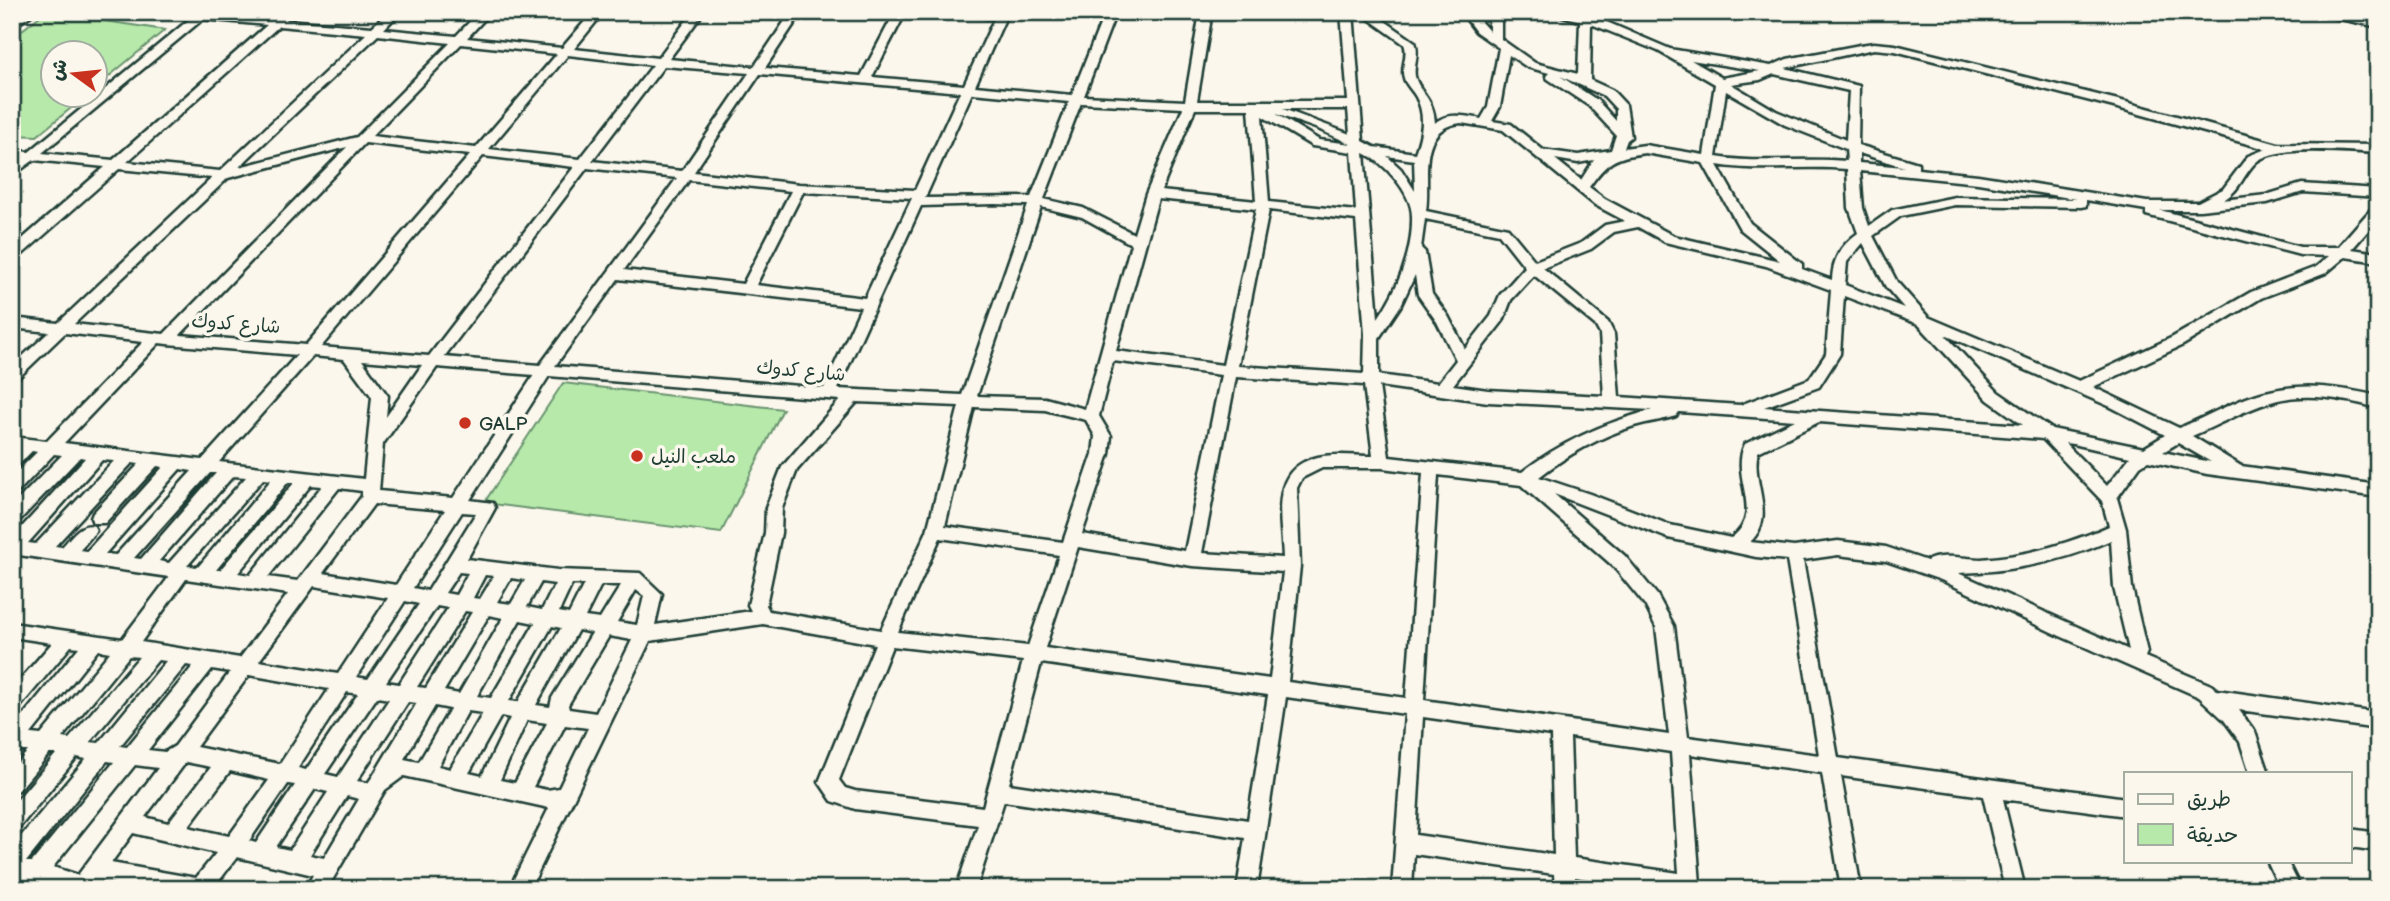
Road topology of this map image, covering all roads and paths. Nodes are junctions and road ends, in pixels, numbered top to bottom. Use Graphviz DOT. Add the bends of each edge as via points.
graph roads {
  1 [pos="31,12"];
  2 [pos="156,12"];
  3 [pos="288,12"];
  4 [pos="395,12"];
  5 [pos="486,12"];
  6 [pos="599,12"];
  7 [pos="699,12"];
  8 [pos="797,12"];
  9 [pos="901,12"];
  10 [pos="962,12"];
  11 [pos="1111,12"];
  12 [pos="1206,12"];
  13 [pos="1347,12"];
  14 [pos="1364,12"];
  15 [pos="1466,12"];
  16 [pos="1494,12"];
  17 [pos="1554,12"];
  18 [pos="2312,12"];
  19 [pos="203,14"];
  20 [pos="1002,14"];
  21 [pos="1586,19"];
  22 [pos="275,23"];
  23 [pos="2378,24"];
  24 [pos="12,25"];
  25 [pos="375,31"];
  26 [pos="459,40"];
  27 [pos="1501,45"];
  28 [pos="566,51"];
  29 [pos="1670,52"];
  30 [pos="661,62"];
  31 [pos="1538,68"];
  32 [pos="758,71"];
  33 [pos="1771,71"];
  34 [pos="864,81"];
  35 [pos="1584,81"];
  36 [pos="1721,82"];
  37 [pos="967,88"];
  38 [pos="1077,99"];
  39 [pos="1354,105"];
  40 [pos="1190,106"];
  41 [pos="1255,106"];
  42 [pos="1485,123"];
  43 [pos="1428,135"];
  44 [pos="1622,135"];
  45 [pos="363,139"];
  46 [pos="1852,147"];
  47 [pos="2278,148"];
  48 [pos="1362,149"];
  49 [pos="1645,149"];
  50 [pos="2378,149"];
  51 [pos="482,152"];
  52 [pos="1537,152"];
  53 [pos="1616,154"];
  54 [pos="12,155"];
  55 [pos="31,156"];
  56 [pos="1420,157"];
  57 [pos="1709,162"];
  58 [pos="117,163"];
  59 [pos="584,163"];
  60 [pos="1853,166"];
  61 [pos="12,172"];
  62 [pos="223,175"];
  63 [pos="686,175"];
  64 [pos="1942,176"];
  65 [pos="1582,187"];
  66 [pos="799,188"];
  67 [pos="2378,193"];
  68 [pos="1153,194"];
  69 [pos="2112,201"];
  70 [pos="917,202"];
  71 [pos="1036,202"];
  72 [pos="1263,205"];
  73 [pos="2200,206"];
  74 [pos="2378,210"];
  75 [pos="1419,214"];
  76 [pos="1363,216"];
  77 [pos="1638,223"];
  78 [pos="1865,234"];
  79 [pos="1416,235"];
  80 [pos="1138,242"];
  81 [pos="2342,252"];
  82 [pos="12,256"];
  83 [pos="2378,258"];
  84 [pos="1533,267"];
  85 [pos="614,274"];
  86 [pos="1811,277"];
  87 [pos="1836,288"];
  88 [pos="747,289"];
  89 [pos="870,303"];
  90 [pos="1922,320"];
  91 [pos="12,323"];
  92 [pos="64,326"];
  93 [pos="162,338"];
  94 [pos="1372,338"];
  95 [pos="311,349"];
  96 [pos="348,353"];
  97 [pos="1108,355"];
  98 [pos="433,361"];
  99 [pos="1464,361"];
  100 [pos="546,369"];
  101 [pos="1228,371"];
  102 [pos="12,374"];
  103 [pos="1371,382"];
  104 [pos="2080,387"];
  105 [pos="1440,390"];
  106 [pos="829,393"];
  107 [pos="853,396"];
  108 [pos="1612,402"];
  109 [pos="2378,402"];
  110 [pos="967,403"];
  111 [pos="1699,408"];
  112 [pos="1738,410"];
  113 [pos="1091,416"];
  114 [pos="1817,416"];
  115 [pos="2046,433"];
  116 [pos="2178,435"];
  117 [pos="20,444"];
  118 [pos="375,444"];
  119 [pos="52,448"];
  120 [pos="76,451"];
  121 [pos="99,453"];
  122 [pos="2146,456"];
  123 [pos="128,457"];
  124 [pos="153,460"];
  125 [pos="12,461"];
  126 [pos="1382,462"];
  127 [pos="176,463"];
  128 [pos="208,466"];
  129 [pos="1431,466"];
  130 [pos="229,469"];
  131 [pos="259,473"];
  132 [pos="2242,474"];
  133 [pos="284,475"];
  134 [pos="308,478"];
  135 [pos="1525,479"];
  136 [pos="335,482"];
  137 [pos="12,488"];
  138 [pos="371,491"];
  139 [pos="2378,491"];
  140 [pos="2109,498"];
  141 [pos="459,505"];
  142 [pos="12,517"];
  143 [pos="2118,529"];
  144 [pos="935,530"];
  145 [pos="1070,544"];
  146 [pos="1734,545"];
  147 [pos="13,547"];
  148 [pos="39,552"];
  149 [pos="1794,554"];
  150 [pos="1886,554"];
  151 [pos="64,556"];
  152 [pos="90,559"];
  153 [pos="1192,559"];
  154 [pos="119,563"];
  155 [pos="455,565"];
  156 [pos="1293,566"];
  157 [pos="144,567"];
  158 [pos="480,568"];
  159 [pos="177,571"];
  160 [pos="506,571"];
  161 [pos="537,574"];
  162 [pos="201,575"];
  163 [pos="567,577"];
  164 [pos="223,578"];
  165 [pos="596,578"];
  166 [pos="634,578"];
  167 [pos="254,582"];
  168 [pos="305,583"];
  169 [pos="403,593"];
  170 [pos="431,598"];
  171 [pos="461,603"];
  172 [pos="484,607"];
  173 [pos="516,612"];
  174 [pos="763,617"];
  175 [pos="547,618"];
  176 [pos="574,622"];
  177 [pos="605,628"];
  178 [pos="12,630"];
  179 [pos="645,634"];
  180 [pos="68,638"];
  181 [pos="886,638"];
  182 [pos="95,641"];
  183 [pos="126,646"];
  184 [pos="154,652"];
  185 [pos="1034,654"];
  186 [pos="181,657"];
  187 [pos="2135,660"];
  188 [pos="207,662"];
  189 [pos="243,669"];
  190 [pos="344,684"];
  191 [pos="372,688"];
  192 [pos="1278,689"];
  193 [pos="403,692"];
  194 [pos="431,696"];
  195 [pos="2213,698"];
  196 [pos="12,702"];
  197 [pos="466,702"];
  198 [pos="498,706"];
  199 [pos="1413,706"];
  200 [pos="522,712"];
  201 [pos="560,717"];
  202 [pos="2378,720"];
  203 [pos="601,722"];
  204 [pos="1560,729"];
  205 [pos="13,741"];
  206 [pos="45,744"];
  207 [pos="1681,745"];
  208 [pos="73,748"];
  209 [pos="103,752"];
  210 [pos="181,752"];
  211 [pos="131,756"];
  212 [pos="226,762"];
  213 [pos="1829,765"];
  214 [pos="424,772"];
  215 [pos="2259,772"];
  216 [pos="284,774"];
  217 [pos="455,779"];
  218 [pos="311,780"];
  219 [pos="12,784"];
  220 [pos="487,786"];
  221 [pos="344,787"];
  222 [pos="376,789"];
  223 [pos="1991,789"];
  224 [pos="997,791"];
  225 [pos="520,793"];
  226 [pos="565,796"];
  227 [pos="2124,807"];
  228 [pos="990,817"];
  229 [pos="12,821"];
  230 [pos="129,823"];
  231 [pos="1255,831"];
  232 [pos="172,833"];
  233 [pos="2352,838"];
  234 [pos="2378,842"];
  235 [pos="1405,843"];
  236 [pos="233,847"];
  237 [pos="261,853"];
  238 [pos="295,860"];
  239 [pos="2278,862"];
  240 [pos="12,863"];
  241 [pos="1564,866"];
  242 [pos="329,869"];
  243 [pos="12,871"];
  244 [pos="37,872"];
  245 [pos="85,881"];
  246 [pos="200,889"];
  247 [pos="315,889"];
  248 [pos="519,889"];
  249 [pos="966,889"];
  250 [pos="1247,889"];
  251 [pos="1402,889"];
  252 [pos="1565,889"];
  253 [pos="1851,889"];
  254 [pos="2015,889"];
  255 [pos="2291,889"];
  1 -- 24 [label="street"];
  2 -- 19 [label="street"];
  3 -- 22 [label="street"];
  4 -- 25 [label="street"];
  5 -- 26 [label="street"];
  6 -- 28 [label="street"];
  7 -- 30 [label="street"];
  8 -- 32 [label="street"];
  9 -- 34 [label="street"];
  10 -- 20 [label="street"];
  11 -- 38 [label="street"];
  12 -- 40 [label="street"];
  13 -- 39 [label="street"];
  14 -- 43 [label="street" via="1409,43 1409,76 1422,93 1429,114"];
  15 -- 27 [label="street"];
  16 -- 27 [label="street" via="1493,33"];
  17 -- 21 [label="street"];
  18 -- 23 [label="street"];
  19 -- 22 [label="street"];
  19 -- 55 [label="street"];
  20 -- 37 [label="street"];
  21 -- 29 [label="street"];
  21 -- 35 [label="street"];
  22 -- 25 [label="street"];
  22 -- 58 [label="street"];
  25 -- 26 [label="street"];
  25 -- 62 [label="street"];
  26 -- 28 [label="street"];
  26 -- 45 [label="street"];
  27 -- 31 [label="street"];
  27 -- 42 [label="street" via="1494,107"];
  28 -- 30 [label="street"];
  28 -- 51 [label="street"];
  29 -- 33 [label="street"];
  29 -- 36 [label="street"];
  30 -- 32 [label="street"];
  30 -- 59 [label="street"];
  31 -- 35 [label="street"];
  31 -- 44 [label="street" via="1592,103"];
  32 -- 34 [label="street"];
  32 -- 63 [label="street"];
  33 -- 36 [label="street"];
  33 -- 46 [label="street" via="1855,89"];
  33 -- 47 [label="street" via="1787,63 1867,47 1895,48"];
  34 -- 37 [label="street"];
  35 -- 44 [label="street" via="1608,93 1622,108"];
  36 -- 46 [label="street" via="1769,113"];
  36 -- 57 [label="street"];
  37 -- 38 [label="street"];
  37 -- 70 [label="street"];
  38 -- 40 [label="street"];
  38 -- 71 [label="street"];
  39 -- 41 [label="street"];
  39 -- 48 [label="street"];
  40 -- 41 [label="street"];
  40 -- 68 [label="street"];
  41 -- 48 [label="street" via="1319,123"];
  41 -- 72 [label="street"];
  42 -- 43 [label="street" via="1444,121"];
  42 -- 52 [label="street" via="1507,128"];
  43 -- 56 [label="street"];
  44 -- 49 [label="street"];
  44 -- 53 [label="street"];
  45 -- 51 [label="street"];
  45 -- 62 [label="street"];
  45 -- 93 [label="street"];
  46 -- 60 [label="street"];
  46 -- 64 [label="street"];
  47 -- 50 [label="street"];
  47 -- 73 [label="street" via="2252,159 2228,192"];
  48 -- 56 [label="street"];
  48 -- 75 [label="street" via="1394,168"];
  48 -- 76 [label="street"];
  49 -- 53 [label="street"];
  49 -- 57 [label="street"];
  51 -- 59 [label="street"];
  51 -- 95 [label="street"];
  52 -- 53 [label="street" via="1578,159"];
  52 -- 65 [label="street"];
  53 -- 65 [label="street" via="1599,163"];
  54 -- 55 [label="street"];
  55 -- 58 [label="street"];
  55 -- 61 [label="street"];
  56 -- 75 [label="street"];
  57 -- 60 [label="street"];
  57 -- 86 [label="street" via="1745,226"];
  58 -- 62 [label="street"];
  58 -- 82 [label="street"];
  59 -- 63 [label="street"];
  59 -- 98 [label="street"];
  60 -- 64 [label="street"];
  60 -- 78 [label="street" via="1856,208"];
  62 -- 92 [label="street"];
  63 -- 66 [label="street"];
  63 -- 85 [label="street"];
  64 -- 69 [label="street"];
  65 -- 77 [label="street"];
  66 -- 70 [label="street" via="919,194"];
  66 -- 88 [label="street"];
  67 -- 73 [label="street" via="2302,188 2267,199"];
  68 -- 72 [label="street"];
  68 -- 80 [label="street"];
  69 -- 73 [label="street"];
  69 -- 78 [label="street" via="1955,201 1897,213"];
  69 -- 81 [label="street" via="2300,251"];
  70 -- 71 [label="street"];
  70 -- 89 [label="street"];
  71 -- 80 [label="street" via="1070,208"];
  71 -- 110 [label="street"];
  72 -- 76 [label="street"];
  72 -- 101 [label="street"];
  74 -- 81 [label="street"];
  75 -- 79 [label="street"];
  75 -- 84 [label="street" via="1503,230"];
  76 -- 94 [label="street"];
  77 -- 84 [label="street" via="1610,228 1586,246"];
  77 -- 86 [label="street" via="1670,239 1770,262"];
  78 -- 87 [label="street" via="1840,261"];
  78 -- 90 [label="street" via="1891,284"];
  79 -- 94 [label="street" via="1411,268"];
  79 -- 99 [label="street" via="1424,296 1443,320"];
  80 -- 97 [label="street"];
  81 -- 83 [label="street"];
  81 -- 104 [label="street" via="2321,270 2245,300 2178,341"];
  84 -- 99 [label="street" via="1505,298 1498,318"];
  84 -- 108 [label="street" via="1601,322 1607,334"];
  85 -- 88 [label="street"];
  85 -- 100 [label="street"];
  86 -- 87 [label="street"];
  87 -- 90 [label="street"];
  87 -- 112 [label="street" via="1833,354 1814,383"];
  88 -- 89 [label="street"];
  89 -- 106 [label="street"];
  90 -- 104 [label="street"];
  90 -- 115 [label="street" via="1993,396"];
  91 -- 92 [label="street, شارع كدوك"];
  92 -- 93 [label="street, شارع كدوك"];
  92 -- 102 [label="street"];
  93 -- 95 [label="street, شارع كدوك"];
  93 -- 119 [label="street"];
  94 -- 103 [label="street"];
  95 -- 96 [label="street, شارع كدوك"];
  95 -- 128 [label="street"];
  96 -- 98 [label="street, شارع كدوك"];
  96 -- 118 [label="street" via="380,396"];
  97 -- 101 [label="street"];
  97 -- 113 [label="street"];
  98 -- 100 [label="street, شارع كدوك"];
  98 -- 118 [label="street"];
  99 -- 105 [label="street"];
  100 -- 106 [label="street, شارع كدوك"];
  100 -- 141 [label="street"];
  101 -- 103 [label="street"];
  101 -- 153 [label="street"];
  103 -- 105 [label="street"];
  103 -- 126 [label="street"];
  104 -- 116 [label="street"];
  105 -- 108 [label="street"];
  106 -- 107 [label="street, شارع كدوك"];
  107 -- 110 [label="street, شارع كدوك"];
  107 -- 174 [label="street" via="790,467 774,508 757,605"];
  108 -- 111 [label="street"];
  109 -- 116 [label="street" via="2340,393 2270,396"];
  110 -- 113 [label="street, شارع كدوك" via="1045,404"];
  110 -- 144 [label="street"];
  111 -- 112 [label="street"];
  111 -- 135 [label="street" via="1655,415 1595,434"];
  112 -- 114 [label="street"];
  113 -- 145 [label="street" via="1103,436 1101,454"];
  114 -- 115 [label="street"];
  114 -- 146 [label="street" via="1751,448 1746,458 1754,519 1750,531"];
  115 -- 122 [label="street"];
  115 -- 140 [label="street"];
  116 -- 122 [label="street"];
  116 -- 132 [label="street"];
  117 -- 119 [label="street"];
  117 -- 125 [label="street"];
  118 -- 138 [label="street"];
  119 -- 120 [label="street"];
  119 -- 137 [label="street"];
  120 -- 121 [label="street"];
  120 -- 142 [label="street"];
  121 -- 123 [label="street"];
  121 -- 147 [label="street"];
  122 -- 132 [label="street"];
  122 -- 140 [label="street" via="2134,462"];
  123 -- 124 [label="street"];
  123 -- 148 [label="street"];
  124 -- 127 [label="street"];
  124 -- 151 [label="street"];
  126 -- 129 [label="street"];
  126 -- 156 [label="street" via="1320,462 1296,474 1289,488"];
  127 -- 128 [label="street"];
  127 -- 152 [label="street"];
  128 -- 130 [label="street"];
  128 -- 154 [label="street"];
  129 -- 135 [label="street"];
  129 -- 199 [label="street"];
  130 -- 131 [label="street"];
  130 -- 157 [label="street"];
  131 -- 133 [label="street"];
  131 -- 159 [label="street"];
  132 -- 139 [label="street"];
  133 -- 134 [label="street"];
  133 -- 162 [label="street"];
  134 -- 136 [label="street"];
  134 -- 164 [label="street"];
  135 -- 146 [label="street" via="1668,531"];
  135 -- 207 [label="street" via="1619,561 1651,600 1665,626"];
  136 -- 138 [label="street"];
  136 -- 167 [label="street"];
  138 -- 141 [label="street"];
  138 -- 168 [label="street"];
  140 -- 143 [label="street"];
  141 -- 155 [label="street" via="486,508"];
  141 -- 169 [label="street"];
  143 -- 150 [label="street" via="2066,550 1967,568"];
  143 -- 187 [label="street" via="2123,588 2138,652"];
  144 -- 145 [label="street"];
  144 -- 181 [label="street"];
  145 -- 153 [label="street"];
  145 -- 185 [label="street"];
  146 -- 149 [label="street"];
  147 -- 148 [label="street"];
  148 -- 151 [label="street"];
  149 -- 150 [label="street" via="1838,548"];
  149 -- 213 [label="street"];
  150 -- 187 [label="street" via="1947,575"];
  151 -- 152 [label="street"];
  152 -- 154 [label="street"];
  153 -- 156 [label="street"];
  154 -- 157 [label="street"];
  155 -- 158 [label="street"];
  155 -- 170 [label="street"];
  156 -- 192 [label="street"];
  157 -- 159 [label="street"];
  158 -- 160 [label="street"];
  158 -- 171 [label="street"];
  159 -- 162 [label="street"];
  159 -- 183 [label="street"];
  160 -- 161 [label="street"];
  160 -- 172 [label="street"];
  161 -- 163 [label="street"];
  161 -- 173 [label="street"];
  162 -- 164 [label="street"];
  163 -- 165 [label="street"];
  163 -- 175 [label="street"];
  164 -- 167 [label="street"];
  165 -- 166 [label="street"];
  165 -- 176 [label="street"];
  166 -- 177 [label="street"];
  166 -- 179 [label="street" via="653,594"];
  167 -- 168 [label="street"];
  168 -- 169 [label="street"];
  168 -- 189 [label="street"];
  169 -- 170 [label="street"];
  169 -- 190 [label="street"];
  170 -- 171 [label="street"];
  170 -- 191 [label="street"];
  171 -- 172 [label="street"];
  171 -- 193 [label="street"];
  172 -- 173 [label="street"];
  172 -- 194 [label="street"];
  173 -- 175 [label="street"];
  173 -- 197 [label="street"];
  174 -- 179 [label="street"];
  174 -- 181 [label="street"];
  175 -- 176 [label="street"];
  175 -- 198 [label="street"];
  176 -- 177 [label="street"];
  176 -- 200 [label="street"];
  177 -- 179 [label="street"];
  177 -- 201 [label="street" via="559,704"];
  178 -- 180 [label="street"];
  179 -- 203 [label="street"];
  180 -- 182 [label="street"];
  180 -- 196 [label="street"];
  181 -- 185 [label="street"];
  181 -- 228 [label="street" via="829,782 839,795 855,800"];
  182 -- 183 [label="street"];
  182 -- 205 [label="street"];
  183 -- 184 [label="street"];
  183 -- 206 [label="street"];
  184 -- 186 [label="street"];
  184 -- 208 [label="street"];
  185 -- 192 [label="street"];
  185 -- 224 [label="street"];
  186 -- 188 [label="street"];
  186 -- 209 [label="street"];
  187 -- 195 [label="street"];
  188 -- 189 [label="street"];
  188 -- 211 [label="street"];
  189 -- 190 [label="street"];
  189 -- 210 [label="street"];
  190 -- 191 [label="street"];
  190 -- 216 [label="street"];
  191 -- 193 [label="street"];
  191 -- 218 [label="street"];
  192 -- 199 [label="street"];
  192 -- 231 [label="street"];
  193 -- 194 [label="street"];
  193 -- 221 [label="street"];
  194 -- 197 [label="street"];
  194 -- 222 [label="street"];
  195 -- 202 [label="street"];
  195 -- 215 [label="street" via="2248,738"];
  197 -- 198 [label="street"];
  197 -- 214 [label="street"];
  198 -- 200 [label="street"];
  198 -- 217 [label="street"];
  199 -- 204 [label="street"];
  199 -- 235 [label="street"];
  200 -- 201 [label="street"];
  200 -- 220 [label="street"];
  201 -- 203 [label="street"];
  201 -- 225 [label="street"];
  203 -- 226 [label="street"];
  204 -- 207 [label="street"];
  204 -- 241 [label="street"];
  205 -- 206 [label="street"];
  206 -- 208 [label="street"];
  206 -- 219 [label="street"];
  207 -- 213 [label="street"];
  207 -- 241 [label="street" via="1690,884"];
  208 -- 209 [label="street"];
  208 -- 229 [label="street"];
  209 -- 211 [label="street"];
  209 -- 240 [label="street"];
  210 -- 211 [label="street" via="167,761"];
  210 -- 212 [label="street"];
  210 -- 230 [label="street"];
  211 -- 244 [label="street"];
  212 -- 216 [label="street"];
  212 -- 232 [label="street"];
  213 -- 223 [label="street"];
  213 -- 253 [label="street"];
  214 -- 217 [label="street"];
  214 -- 222 [label="street" via="401,767"];
  216 -- 218 [label="street"];
  216 -- 236 [label="street"];
  217 -- 220 [label="street"];
  218 -- 221 [label="street"];
  218 -- 237 [label="street"];
  220 -- 225 [label="street"];
  221 -- 222 [label="street"];
  221 -- 238 [label="street"];
  222 -- 242 [label="street"];
  223 -- 227 [label="street"];
  223 -- 254 [label="street"];
  224 -- 228 [label="street"];
  224 -- 231 [label="street"];
  225 -- 226 [label="street" via="547,799"];
  226 -- 248 [label="street"];
  228 -- 249 [label="street"];
  230 -- 232 [label="street"];
  230 -- 245 [label="street"];
  231 -- 250 [label="street"];
  232 -- 236 [label="street"];
  233 -- 234 [label="street"];
  235 -- 241 [label="street"];
  235 -- 251 [label="street"];
  236 -- 237 [label="street"];
  236 -- 246 [label="street"];
  237 -- 238 [label="street"];
  238 -- 242 [label="street"];
  239 -- 255 [label="street"];
  241 -- 252 [label="street"];
  242 -- 247 [label="street"];
  243 -- 244 [label="street"];
  244 -- 245 [label="street"];
  245 -- 246 [label="street"];
}
